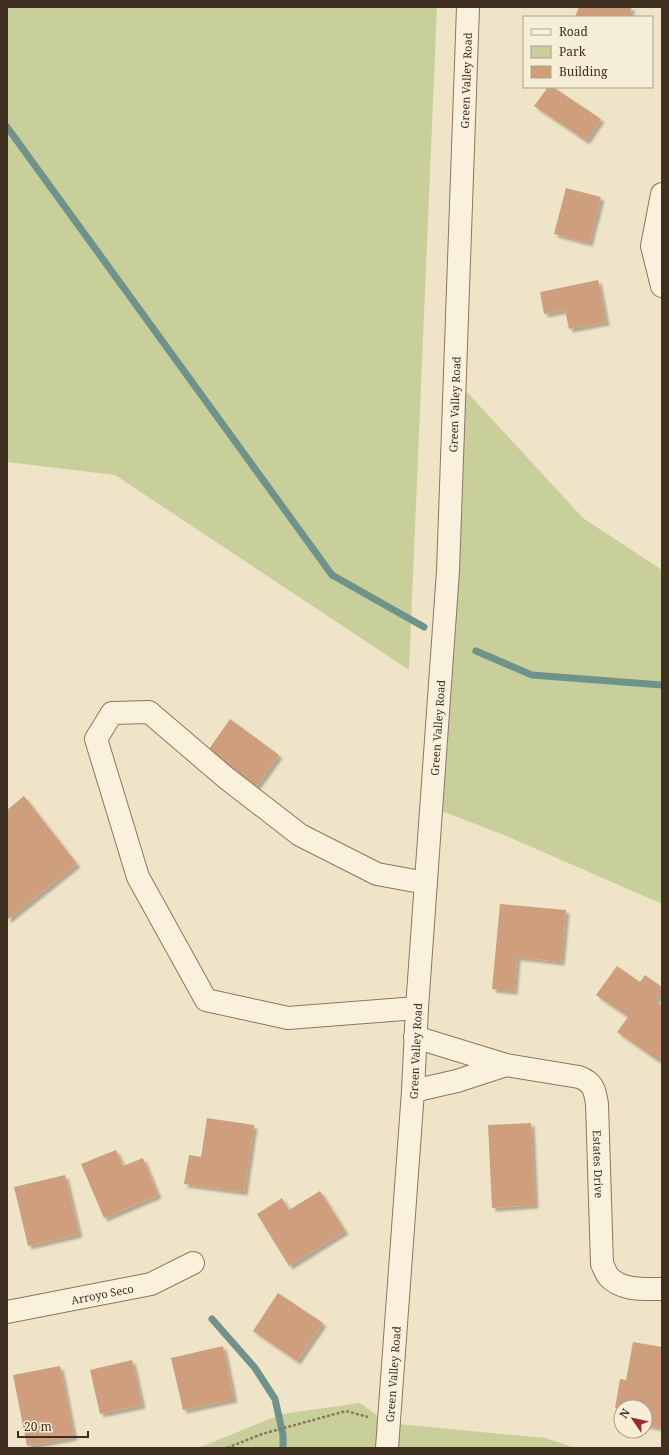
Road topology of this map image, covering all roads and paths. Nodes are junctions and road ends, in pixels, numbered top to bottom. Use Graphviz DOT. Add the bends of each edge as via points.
graph roads {
  1 [pos="468,7"];
  2 [pos="662,194"];
  3 [pos="662,286"];
  4 [pos="426,883"];
  5 [pos="417,1008"];
  6 [pos="415,1037"];
  7 [pos="506,1065"];
  8 [pos="413,1091"];
  9 [pos="193,1263"];
  10 [pos="662,1289"];
  11 [pos="7,1312"];
  12 [pos="388,1423"];
  13 [pos="227,1448"];
  14 [pos="386,1448"];
  1 -- 4 [label="street, Green Valley Road" via="448,571"];
  2 -- 3 [label="street" via="652,246"];
  4 -- 5 [label="street, Green Valley Road"];
  4 -- 5 [label="street" via="376,874 300,835 225,777 149,712 112,713 96,738 138,878 206,1000 288,1018"];
  5 -- 6 [label="street, Green Valley Road"];
  6 -- 7 [label="street, Estates Drive"];
  6 -- 8 [label="street, Green Valley Road"];
  7 -- 8 [label="street, Estates Drive"];
  7 -- 10 [label="street, Estates Drive" via="579,1077 592,1084 596,1091 597,1104 602,1264 608,1276 617,1283 633,1289"];
  8 -- 12 [label="street, Green Valley Road"];
  9 -- 11 [label="street, Arroyo Seco" via="151,1284"];
  12 -- 13 [label="path" via="346,1411 262,1434"];
  12 -- 14 [label="street, Green Valley Road"];
}
